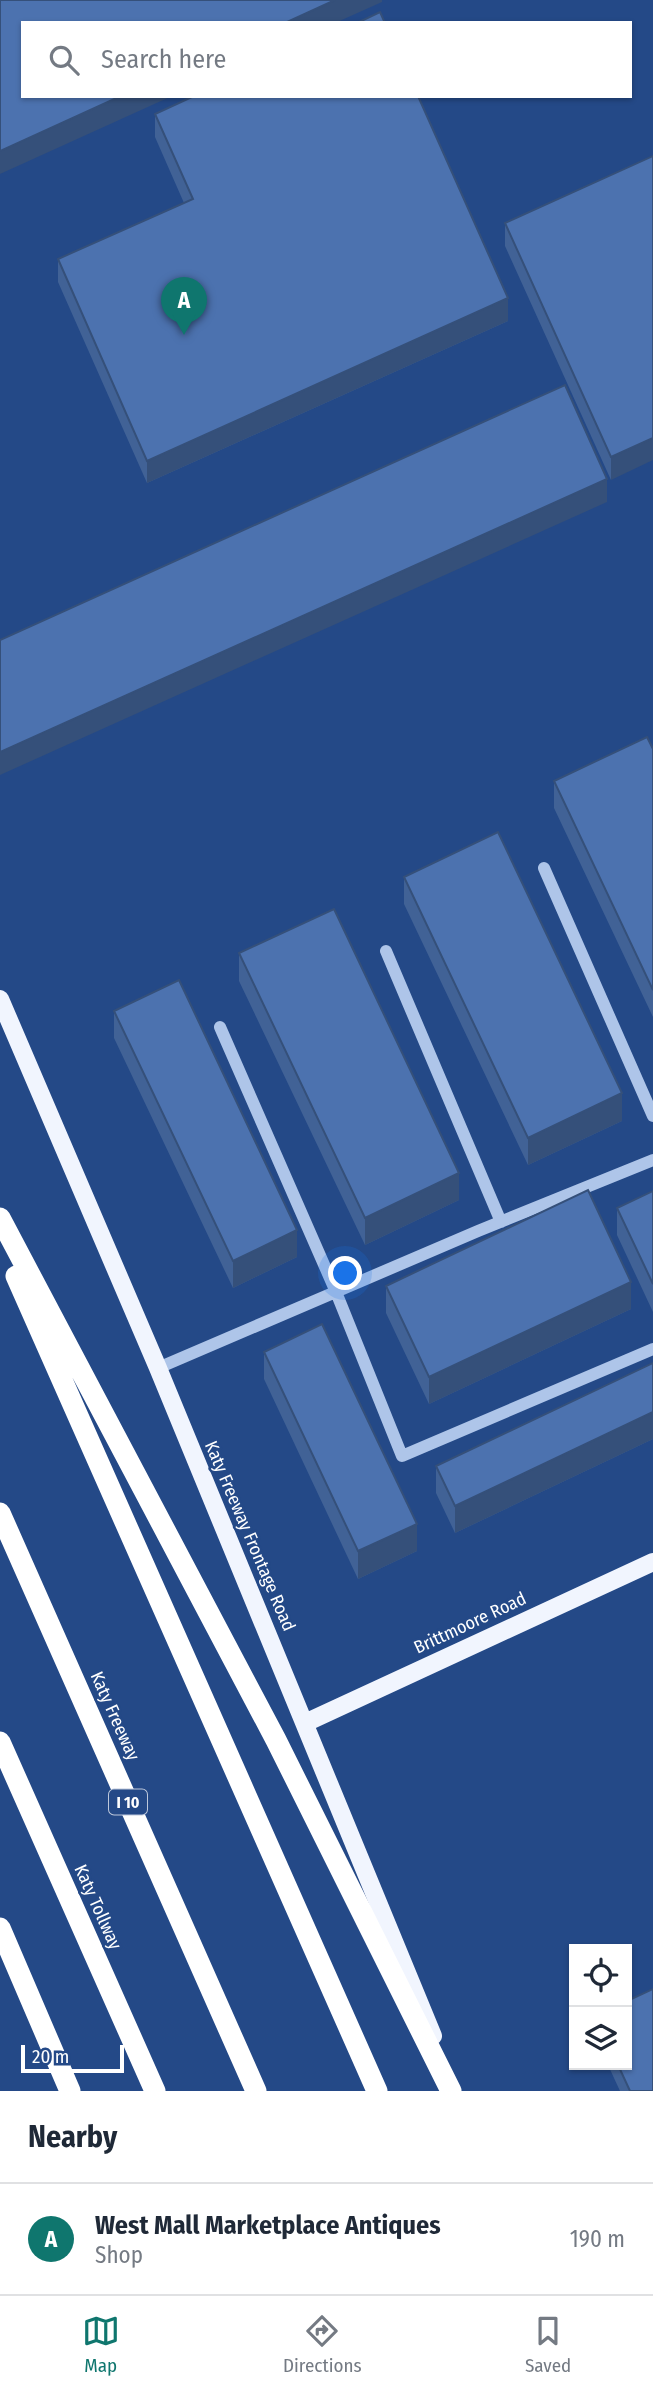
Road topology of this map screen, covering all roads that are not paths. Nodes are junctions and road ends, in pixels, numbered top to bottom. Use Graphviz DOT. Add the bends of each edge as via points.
graph roads {
  1 [pos="544,867"];
  2 [pos="386,951"];
  3 [pos="0,999"];
  4 [pos="220,1027"];
  5 [pos="653,1116"];
  6 [pos="653,1160"];
  7 [pos="0,1218"];
  8 [pos="500,1222"];
  9 [pos="0,1239"];
  10 [pos="335,1292"];
  11 [pos="653,1349"];
  12 [pos="158,1368"];
  13 [pos="0,1513"];
  14 [pos="653,1562"];
  15 [pos="305,1723"];
  16 [pos="0,1742"];
  17 [pos="0,1928"];
  18 [pos="70,2091"];
  19 [pos="155,2091"];
  20 [pos="256,2091"];
  21 [pos="377,2091"];
  22 [pos="450,2091"];
  23 [pos="456,2091"];
  1 -- 5 [label="lane"];
  2 -- 8 [label="lane"];
  3 -- 12 [label="main road, Katy Freeway Frontage Road"];
  4 -- 10 [label="lane"];
  6 -- 8 [label="lane"];
  7 -- 22 [label="highway" via="276,1740"];
  8 -- 10 [label="lane"];
  9 -- 21 [label="highway"];
  10 -- 11 [label="lane" via="402,1456"];
  10 -- 12 [label="lane"];
  12 -- 15 [label="main road, Katy Freeway Frontage Road"];
  13 -- 20 [label="highway, Katy Freeway / I 10"];
  14 -- 15 [label="main road, Brittmoore Road"];
  15 -- 23 [label="main road, Katy Freeway Frontage Road"];
  16 -- 19 [label="highway, Katy Tollway"];
  17 -- 18 [label="highway"];
}
